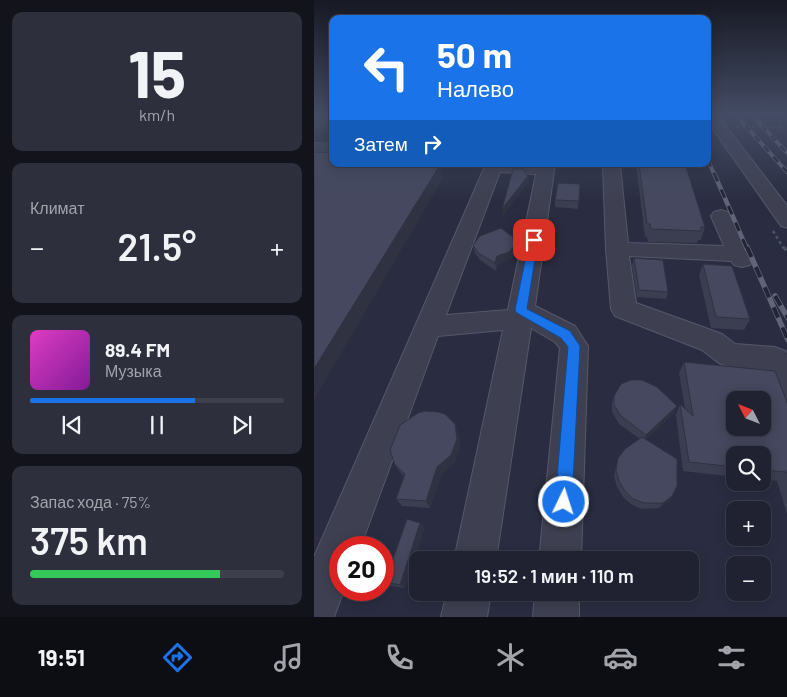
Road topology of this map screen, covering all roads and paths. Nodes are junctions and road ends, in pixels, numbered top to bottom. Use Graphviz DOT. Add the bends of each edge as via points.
graph roads {
  1 [pos="731,144"];
  2 [pos="314,148"];
  3 [pos="329,149"];
  4 [pos="493,167"];
  5 [pos="546,167"];
  6 [pos="610,167"];
  7 [pos="720,216"];
  8 [pos="787,222"];
  9 [pos="617,249"];
  10 [pos="741,257"];
  11 [pos="520,315"];
  12 [pos="428,327"];
  13 [pos="787,390"];
  14 [pos="477,551"];
  15 [pos="561,551"];
  16 [pos="467,601"];
  17 [pos="557,601"];
  18 [pos="314,610"];
  19 [pos="464,617"];
  20 [pos="556,617"];
  1 -- 8 [label="street"];
  2 -- 3 [label="street"];
  4 -- 12 [label="street"];
  5 -- 11 [label="street"];
  6 -- 9 [label="street"];
  7 -- 10 [label="lane"];
  9 -- 10 [label="street"];
  9 -- 13 [label="street" via="624,309 712,342 729,355 776,360"];
  11 -- 12 [label="street"];
  11 -- 14 [label="street"];
  11 -- 15 [label="street" via="565,334 574,346"];
  12 -- 18 [label="street"];
  16 -- 19 [label="street"];
  17 -- 20 [label="street"];
}
